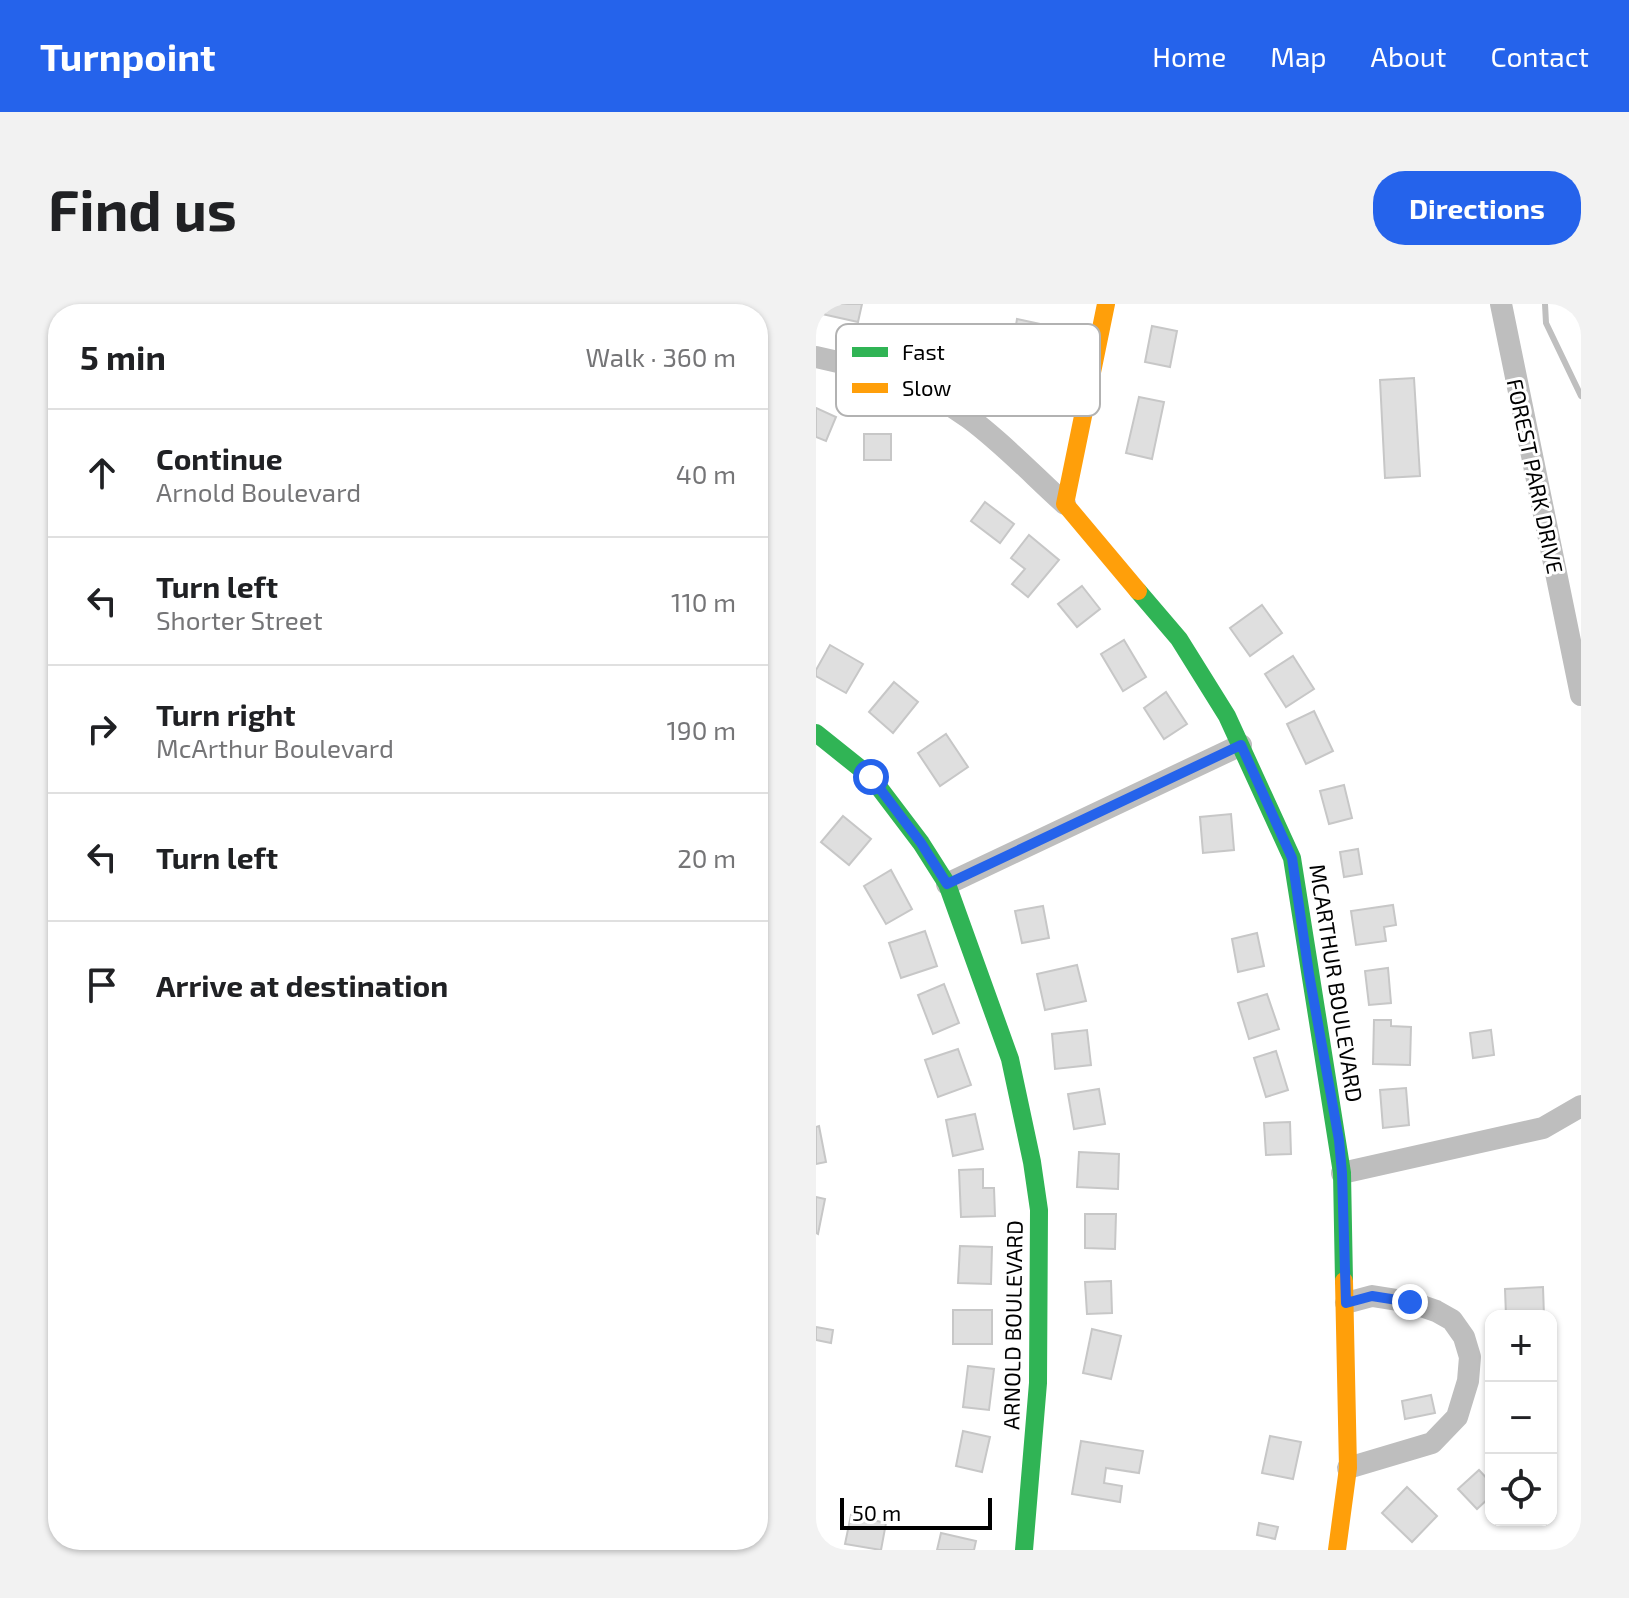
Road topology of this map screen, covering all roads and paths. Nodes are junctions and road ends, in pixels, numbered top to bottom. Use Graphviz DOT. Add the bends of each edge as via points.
graph roads {
  1 [pos="1106,304"];
  2 [pos="1501,304"];
  3 [pos="1100,333"];
  4 [pos="816,357"];
  5 [pos="836,362"];
  6 [pos="965,416"];
  7 [pos="1083,416"];
  8 [pos="1065,504"];
  9 [pos="1581,695"];
  10 [pos="816,733"];
  11 [pos="1241,745"];
  12 [pos="947,884"];
  13 [pos="1581,1106"];
  14 [pos="1342,1173"];
  15 [pos="1346,1303"];
  16 [pos="1348,1468"];
  17 [pos="1024,1550"];
  18 [pos="1337,1550"];
  1 -- 3 [label="street"];
  2 -- 9 [label="street, FOREST PARK DRIVE"];
  4 -- 5 [label="street"];
  6 -- 8 [label="street"];
  7 -- 8 [label="street"];
  8 -- 11 [label="street, MCARTHUR BOULEVARD" via="1179,639"];
  10 -- 12 [label="street, ARNOLD BOULEVARD" via="871,777"];
  11 -- 12 [label="street"];
  11 -- 14 [label="street, MCARTHUR BOULEVARD" via="1292,858"];
  12 -- 17 [label="street, ARNOLD BOULEVARD" via="1010,1059 1039,1210 1038,1383"];
  13 -- 14 [label="street" via="1543,1128"];
  14 -- 15 [label="street, MCARTHUR BOULEVARD"];
  15 -- 16 [label="street, MCARTHUR BOULEVARD"];
  15 -- 16 [label="street" via="1372,1296 1436,1311 1452,1320 1470,1357 1457,1417 1432,1443"];
  16 -- 18 [label="street, MCARTHUR BOULEVARD"];
}
